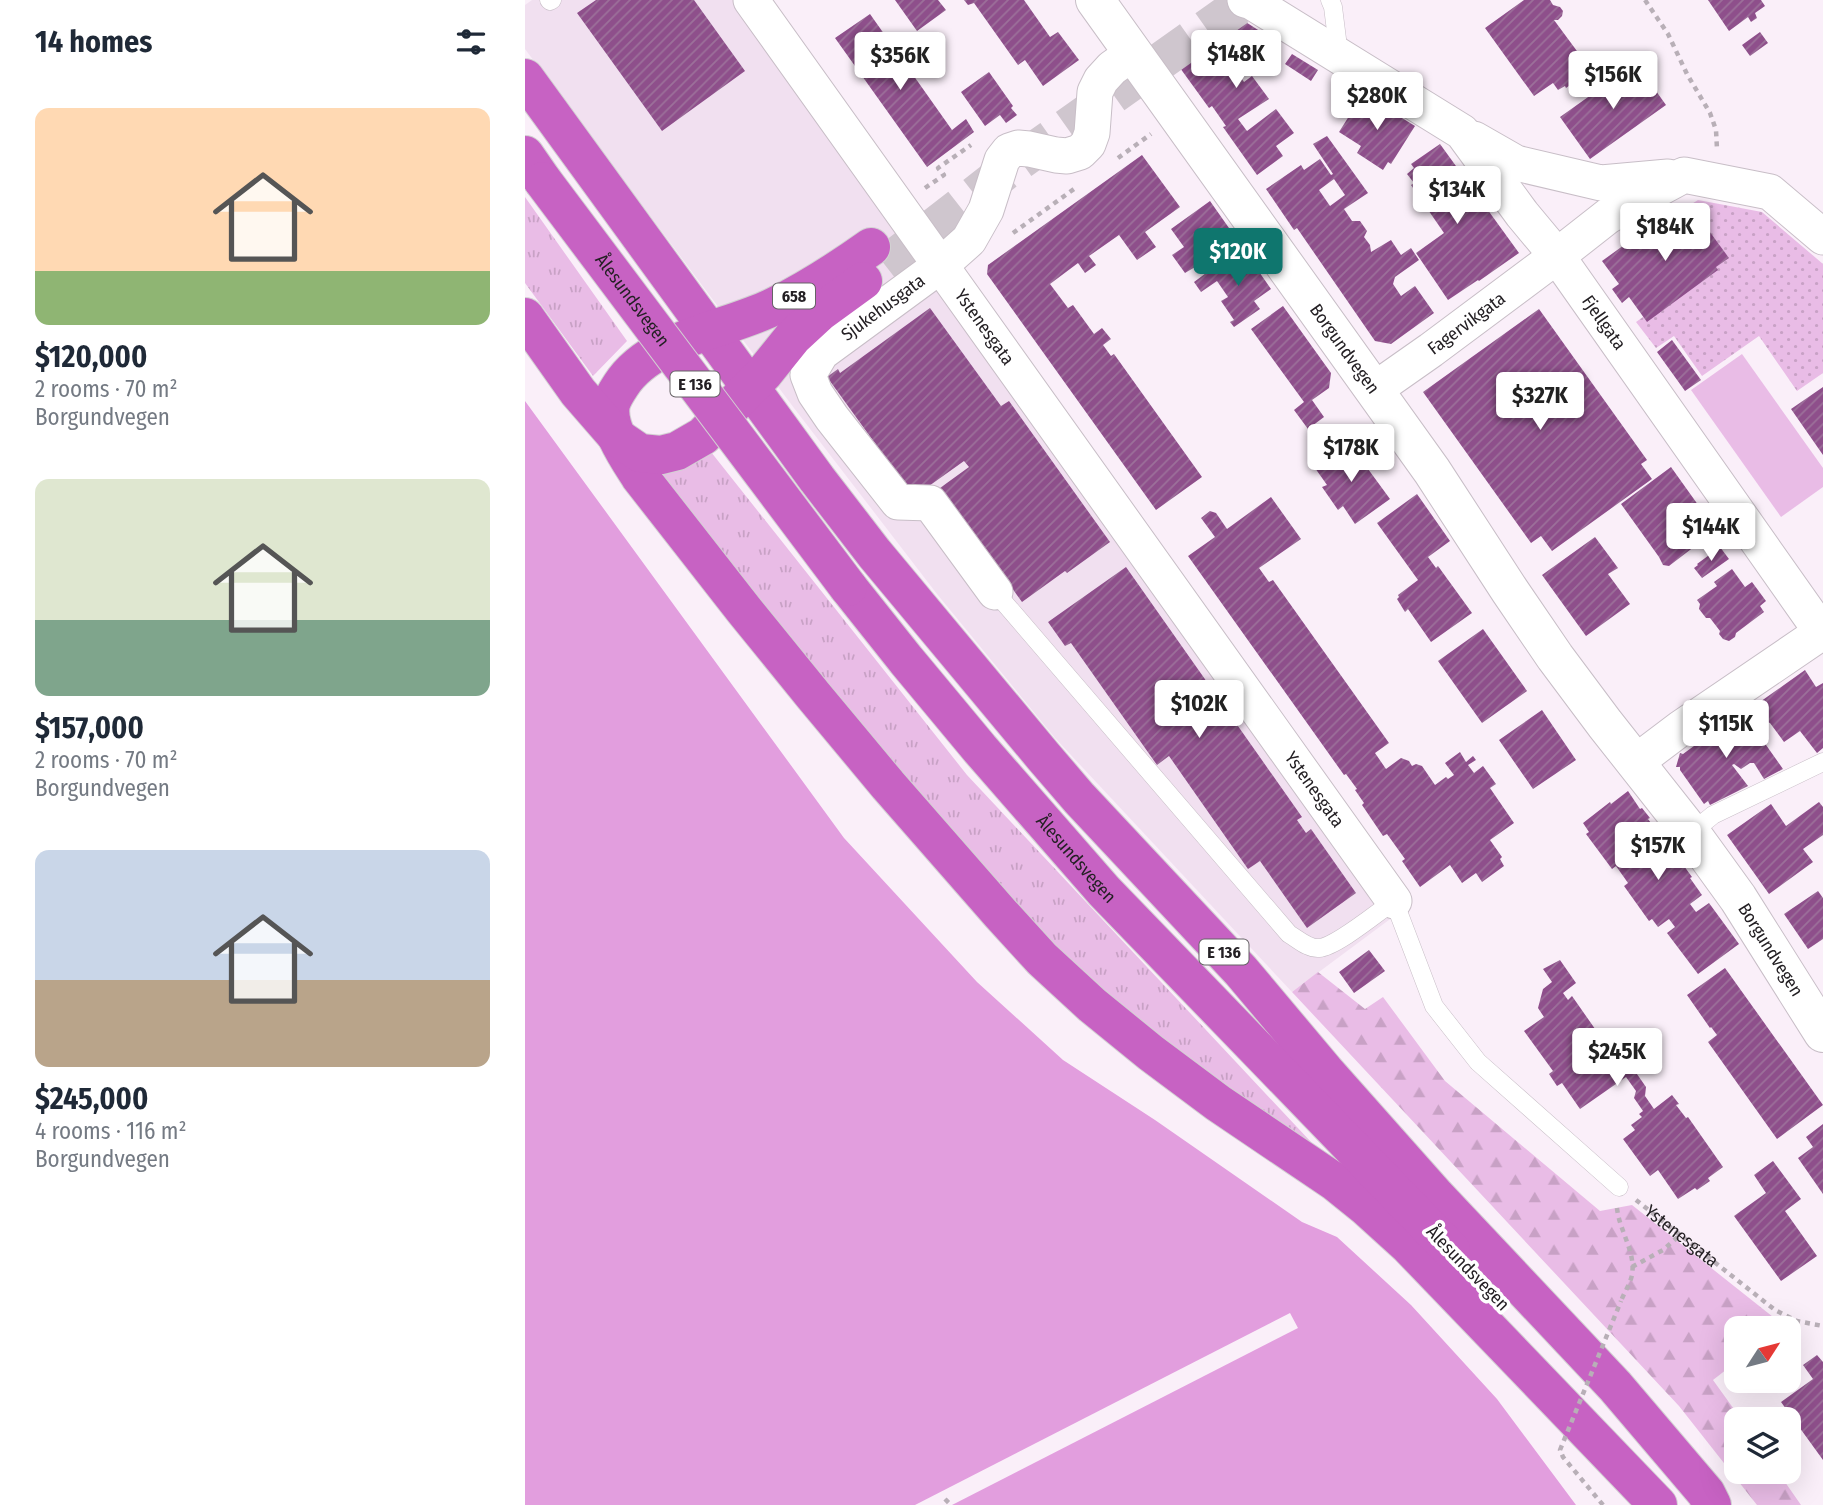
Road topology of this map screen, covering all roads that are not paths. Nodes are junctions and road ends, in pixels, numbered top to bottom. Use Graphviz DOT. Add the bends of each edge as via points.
graph roads {
  1 [pos="751,0"];
  2 [pos="1245,0"];
  3 [pos="1330,0"];
  4 [pos="1102,2"];
  5 [pos="1133,53"];
  6 [pos="1339,55"];
  7 [pos="525,78"];
  8 [pos="1462,132"];
  9 [pos="534,168"];
  10 [pos="1698,178"];
  11 [pos="1823,237"];
  12 [pos="1557,256"];
  13 [pos="940,265"];
  14 [pos="525,317"];
  15 [pos="709,331"];
  16 [pos="751,387"];
  17 [pos="1374,390"];
  18 [pos="618,438"];
  19 [pos="995,592"];
  20 [pos="1822,633"];
  21 [pos="1636,762"];
  22 [pos="1823,762"];
  23 [pos="1691,833"];
  24 [pos="1394,901"];
  25 [pos="1823,1032"];
  26 [pos="1619,1187"];
  27 [pos="1658,1505"];
  28 [pos="1693,1505"];
  29 [pos="1712,1505"];
  1 -- 13 [label="street, Ystenesgata"];
  2 -- 6 [label="street, Fjellgata"];
  3 -- 6 [label="lane"];
  4 -- 5 [label="main road, Borgundvegen"];
  5 -- 13 [label="street, Sjukehusgata" via="1112,68 1095,92 1089,144 1067,156 1018,148 1009,151 969,240"];
  5 -- 17 [label="main road, Borgundvegen"];
  6 -- 8 [label="street, Fjellgata"];
  7 -- 15 [label="highway, E 136"];
  8 -- 10 [label="street" via="1516,163 1601,183"];
  8 -- 12 [label="street, Fjellgata"];
  9 -- 28 [label="highway, Ålesundsvegen / E 136, bridge" via="848,587 980,748 1104,891"];
  10 -- 11 [label="street" via="1770,192"];
  10 -- 12 [label="street, Fagervikgata" via="1608,216"];
  12 -- 17 [label="street, Fagervikgata"];
  12 -- 20 [label="street, Fjellgata"];
  13 -- 19 [label="street, Sjukehusgata" via="821,353 808,375 832,418 898,502 930,503"];
  13 -- 24 [label="street, Ystenesgata"];
  14 -- 18 [label="highway, E 136" via="577,392"];
  15 -- 16 [label="highway, E 136"];
  15 -- 16 [label="highway, 658" via="774,307 878,256 793,337"];
  15 -- 18 [label="highway, E 136" via="655,353 625,378 610,407"];
  16 -- 18 [label="highway, E 136" via="703,436 677,451 640,453"];
  16 -- 29 [label="highway, E 136" via="874,553 1042,756 1241,971 1436,1196 1615,1386"];
  17 -- 21 [label="main road, Borgundvegen" via="1555,657"];
  18 -- 27 [label="highway, E 136" via="640,477 813,695 1042,958 1151,1053 1366,1207"];
  19 -- 24 [label="lane" via="1289,934 1319,948 1334,943"];
  20 -- 21 [label="street"];
  21 -- 23 [label="main road, Borgundvegen"];
  22 -- 23 [label="lane" via="1713,815"];
  23 -- 25 [label="main road, Borgundvegen"];
  24 -- 26 [label="lane, Ystenesgata" via="1434,1006 1478,1062"];
}
